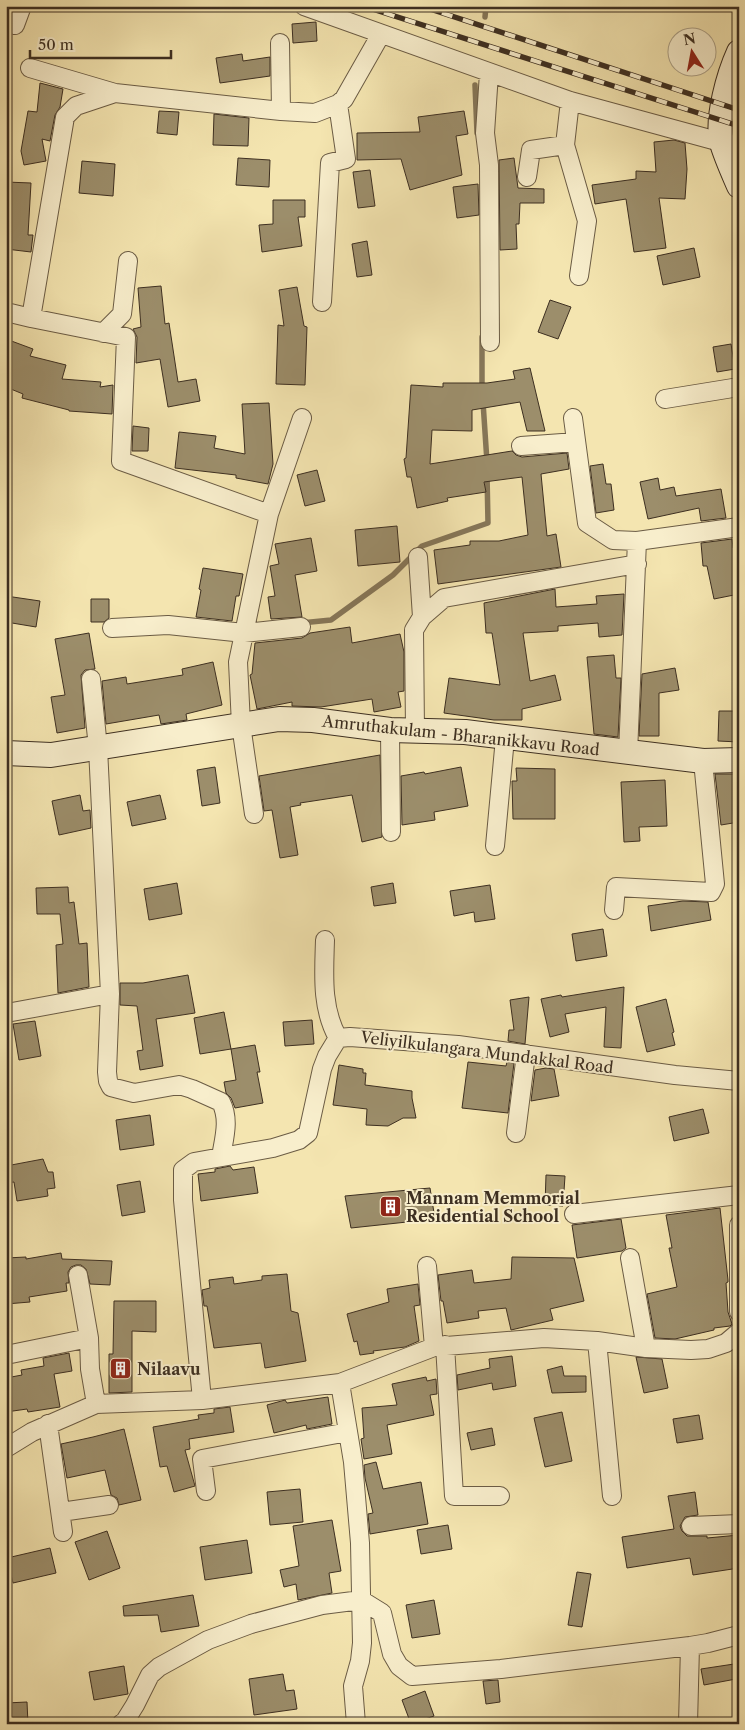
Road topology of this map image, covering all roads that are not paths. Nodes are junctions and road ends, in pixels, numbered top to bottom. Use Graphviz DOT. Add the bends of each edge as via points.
graph roads {
  1 [pos="22,6"];
  2 [pos="304,6"];
  3 [pos="15,25"];
  4 [pos="381,34"];
  5 [pos="280,43"];
  6 [pos="739,52"];
  7 [pos="30,68"];
  8 [pos="489,72"];
  9 [pos="115,93"];
  10 [pos="570,101"];
  11 [pos="338,104"];
  12 [pos="281,111"];
  13 [pos="730,144"];
  14 [pos="565,145"];
  15 [pos="527,177"];
  16 [pos="739,186"];
  17 [pos="128,261"];
  18 [pos="579,276"];
  19 [pos="322,302"];
  20 [pos="6,312"];
  21 [pos="31,318"];
  22 [pos="103,333"];
  23 [pos="490,342"];
  24 [pos="739,387"];
  25 [pos="665,399"];
  26 [pos="302,418"];
  27 [pos="573,418"];
  28 [pos="576,442"];
  29 [pos="522,446"];
  30 [pos="269,514"];
  31 [pos="739,527"];
  32 [pos="637,541"];
  33 [pos="418,557"];
  34 [pos="637,564"];
  35 [pos="422,617"];
  36 [pos="301,627"];
  37 [pos="112,628"];
  38 [pos="244,633"];
  39 [pos="91,679"];
  40 [pos="242,725"];
  41 [pos="390,730"];
  42 [pos="414,731"];
  43 [pos="506,738"];
  44 [pos="98,748"];
  45 [pos="6,753"];
  46 [pos="628,753"];
  47 [pos="739,760"];
  48 [pos="703,761"];
  49 [pos="254,814"];
  50 [pos="391,832"];
  51 [pos="495,846"];
  52 [pos="614,910"];
  53 [pos="326,940"];
  54 [pos="110,994"];
  55 [pos="12,1012"];
  56 [pos="338,1038"];
  57 [pos="526,1054"];
  58 [pos="739,1081"];
  59 [pos="516,1132"];
  60 [pos="221,1157"];
  61 [pos="739,1195"];
  62 [pos="574,1214"];
  63 [pos="739,1225"];
  64 [pos="630,1258"];
  65 [pos="427,1266"];
  66 [pos="78,1275"];
  67 [pos="739,1312"];
  68 [pos="739,1332"];
  69 [pos="89,1338"];
  70 [pos="597,1341"];
  71 [pos="440,1346"];
  72 [pos="646,1348"];
  73 [pos="6,1355"];
  74 [pos="340,1382"];
  75 [pos="202,1400"];
  76 [pos="96,1404"];
  77 [pos="48,1424"];
  78 [pos="348,1432"];
  79 [pos="6,1448"];
  80 [pos="206,1491"];
  81 [pos="500,1496"];
  82 [pos="612,1496"];
  83 [pos="109,1505"];
  84 [pos="61,1512"];
  85 [pos="739,1524"];
  86 [pos="691,1526"];
  87 [pos="63,1532"];
  88 [pos="361,1600"];
  89 [pos="739,1636"];
  90 [pos="690,1646"];
  91 [pos="121,1724"];
  92 [pos="356,1724"];
  93 [pos="688,1724"];
  1 -- 3 [label="street"];
  2 -- 4 [label="street"];
  4 -- 8 [label="street"];
  4 -- 11 [label="street" via="344,100"];
  5 -- 12 [label="street"];
  6 -- 13 [label="street" via="723,104"];
  7 -- 9 [label="street"];
  8 -- 10 [label="street"];
  8 -- 23 [label="street" via="485,133 489,165"];
  9 -- 12 [label="street"];
  9 -- 21 [label="street" via="76,106 65,118"];
  10 -- 13 [label="street"];
  10 -- 14 [label="street"];
  11 -- 12 [label="street" via="315,113"];
  11 -- 19 [label="street" via="346,160 330,163"];
  13 -- 16 [label="street"];
  14 -- 15 [label="street" via="531,150"];
  14 -- 18 [label="street" via="587,222"];
  17 -- 22 [label="street" via="122,314"];
  20 -- 21 [label="street"];
  21 -- 22 [label="street"];
  22 -- 30 [label="street" via="126,337 121,461"];
  24 -- 25 [label="street"];
  26 -- 30 [label="street"];
  27 -- 28 [label="street"];
  28 -- 29 [label="street"];
  28 -- 32 [label="street" via="587,523 613,540"];
  30 -- 38 [label="street"];
  31 -- 32 [label="street"];
  32 -- 34 [label="street"];
  33 -- 35 [label="street"];
  34 -- 35 [label="street" via="444,598"];
  34 -- 46 [label="street"];
  35 -- 42 [label="street" via="414,630"];
  36 -- 38 [label="street"];
  37 -- 38 [label="street" via="168,625"];
  38 -- 40 [label="street" via="238,662"];
  39 -- 44 [label="street"];
  40 -- 41 [label="street, Amruthakulam - Bharanikkavu Road" via="279,719 313,720"];
  40 -- 44 [label="street, Amruthakulam - Bharanikkavu Road"];
  40 -- 49 [label="street"];
  41 -- 42 [label="street, Amruthakulam - Bharanikkavu Road"];
  41 -- 50 [label="street"];
  42 -- 43 [label="street, Amruthakulam - Bharanikkavu Road" via="465,732"];
  43 -- 46 [label="street, Amruthakulam - Bharanikkavu Road"];
  43 -- 51 [label="street"];
  44 -- 45 [label="street, Amruthakulam - Bharanikkavu Road" via="52,755"];
  44 -- 54 [label="street"];
  46 -- 48 [label="street, Amruthakulam - Bharanikkavu Road"];
  47 -- 48 [label="street, Amruthakulam - Bharanikkavu Road"];
  48 -- 52 [label="street" via="714,884 711,892 616,888"];
  53 -- 56 [label="street" via="323,982 328,1019"];
  54 -- 55 [label="street"];
  54 -- 60 [label="street" via="107,1072 111,1087 134,1093 179,1085 221,1102 227,1121"];
  56 -- 57 [label="street, Veliyilkulangara Mundakkal Road" via="350,1036 458,1045"];
  56 -- 60 [label="street, Veliyilkulangara Mundakkal Road" via="322,1069 308,1133 299,1140 274,1148"];
  57 -- 58 [label="street, Veliyilkulangara Mundakkal Road"];
  57 -- 59 [label="street"];
  60 -- 75 [label="street, Veliyilkulangara Mundakkal Road" via="194,1162 184,1170"];
  61 -- 62 [label="street"];
  63 -- 67 [label="street"];
  64 -- 72 [label="street"];
  65 -- 71 [label="street"];
  66 -- 69 [label="street"];
  68 -- 72 [label="street" via="726,1343 708,1349"];
  69 -- 73 [label="street"];
  69 -- 76 [label="street"];
  70 -- 71 [label="street" via="544,1338"];
  70 -- 72 [label="street"];
  70 -- 82 [label="street"];
  71 -- 74 [label="street"];
  71 -- 81 [label="street" via="454,1496"];
  74 -- 75 [label="street"];
  74 -- 78 [label="street"];
  75 -- 76 [label="street"];
  76 -- 77 [label="street"];
  77 -- 79 [label="street"];
  77 -- 84 [label="street"];
  78 -- 80 [label="street" via="202,1460"];
  78 -- 88 [label="street" via="357,1503"];
  83 -- 84 [label="street"];
  84 -- 87 [label="street"];
  85 -- 86 [label="street"];
  88 -- 90 [label="street" via="382,1613 392,1654 399,1666 412,1676"];
  88 -- 91 [label="street" via="322,1605 251,1624 208,1640 150,1675"];
  88 -- 92 [label="street" via="362,1644 353,1686"];
  89 -- 90 [label="street"];
  90 -- 93 [label="street"];
}
